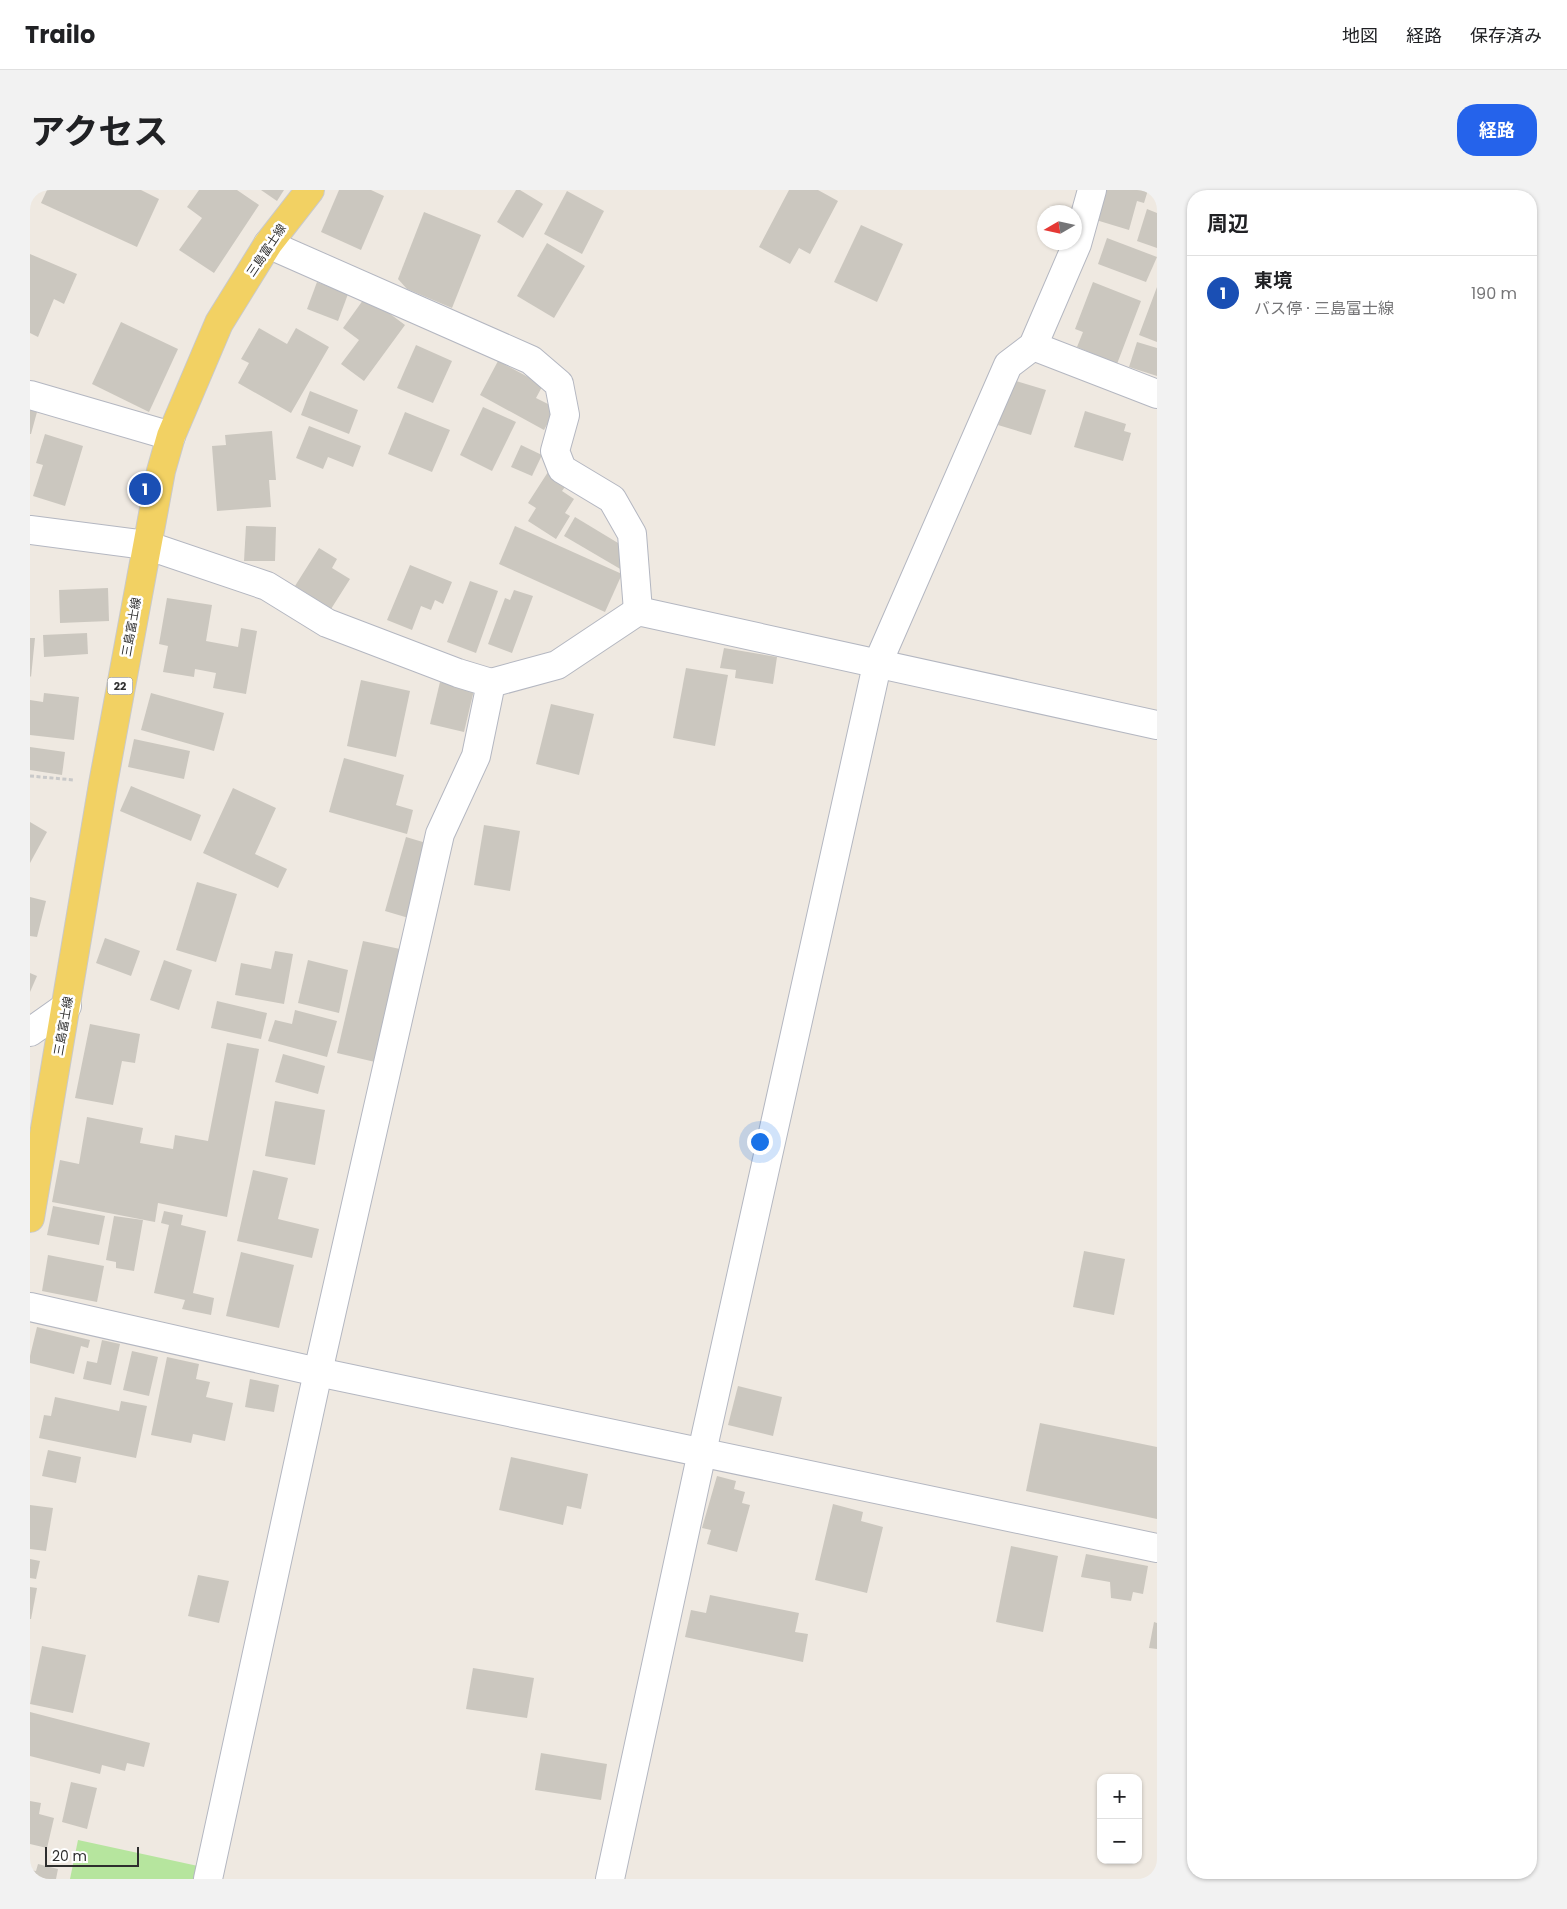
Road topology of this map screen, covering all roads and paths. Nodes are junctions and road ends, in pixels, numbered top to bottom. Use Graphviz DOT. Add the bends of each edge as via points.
graph roads {
  1 [pos="310,190"];
  2 [pos="1092,190"];
  3 [pos="268,244"];
  4 [pos="1033,346"];
  5 [pos="1157,394"];
  6 [pos="30,395"];
  7 [pos="171,436"];
  8 [pos="30,530"];
  9 [pos="146,545"];
  10 [pos="638,611"];
  11 [pos="877,665"];
  12 [pos="491,683"];
  13 [pos="1157,725"];
  14 [pos="30,776"];
  15 [pos="103,784"];
  16 [pos="67,1006"];
  17 [pos="30,1032"];
  18 [pos="30,1218"];
  19 [pos="30,1307"];
  20 [pos="318,1372"];
  21 [pos="702,1452"];
  22 [pos="1157,1548"];
  23 [pos="208,1879"];
  24 [pos="610,1879"];
  1 -- 3 [label="main road, 三島富士線 / 22"];
  2 -- 4 [label="street" via="1077,244"];
  3 -- 7 [label="main road, 三島富士線 / 22" via="219,323"];
  3 -- 10 [label="street" via="531,360 559,384 565,415 555,451 562,469 612,499 632,534"];
  4 -- 5 [label="street"];
  4 -- 11 [label="street" via="1008,365"];
  6 -- 7 [label="street"];
  7 -- 9 [label="main road, 三島富士線 / 22"];
  8 -- 9 [label="street"];
  9 -- 12 [label="street" via="267,586 326,623"];
  9 -- 15 [label="main road, 三島富士線 / 22"];
  10 -- 11 [label="street"];
  10 -- 12 [label="street" via="557,665"];
  11 -- 13 [label="street"];
  11 -- 21 [label="street"];
  12 -- 20 [label="street" via="476,756 440,834"];
  14 -- 15 [label="path"];
  15 -- 16 [label="main road, 三島富士線 / 22"];
  16 -- 17 [label="street"];
  16 -- 18 [label="main road, 三島富士線 / 22"];
  19 -- 20 [label="street"];
  20 -- 21 [label="street"];
  20 -- 23 [label="street"];
  21 -- 22 [label="street"];
  21 -- 24 [label="street"];
}
